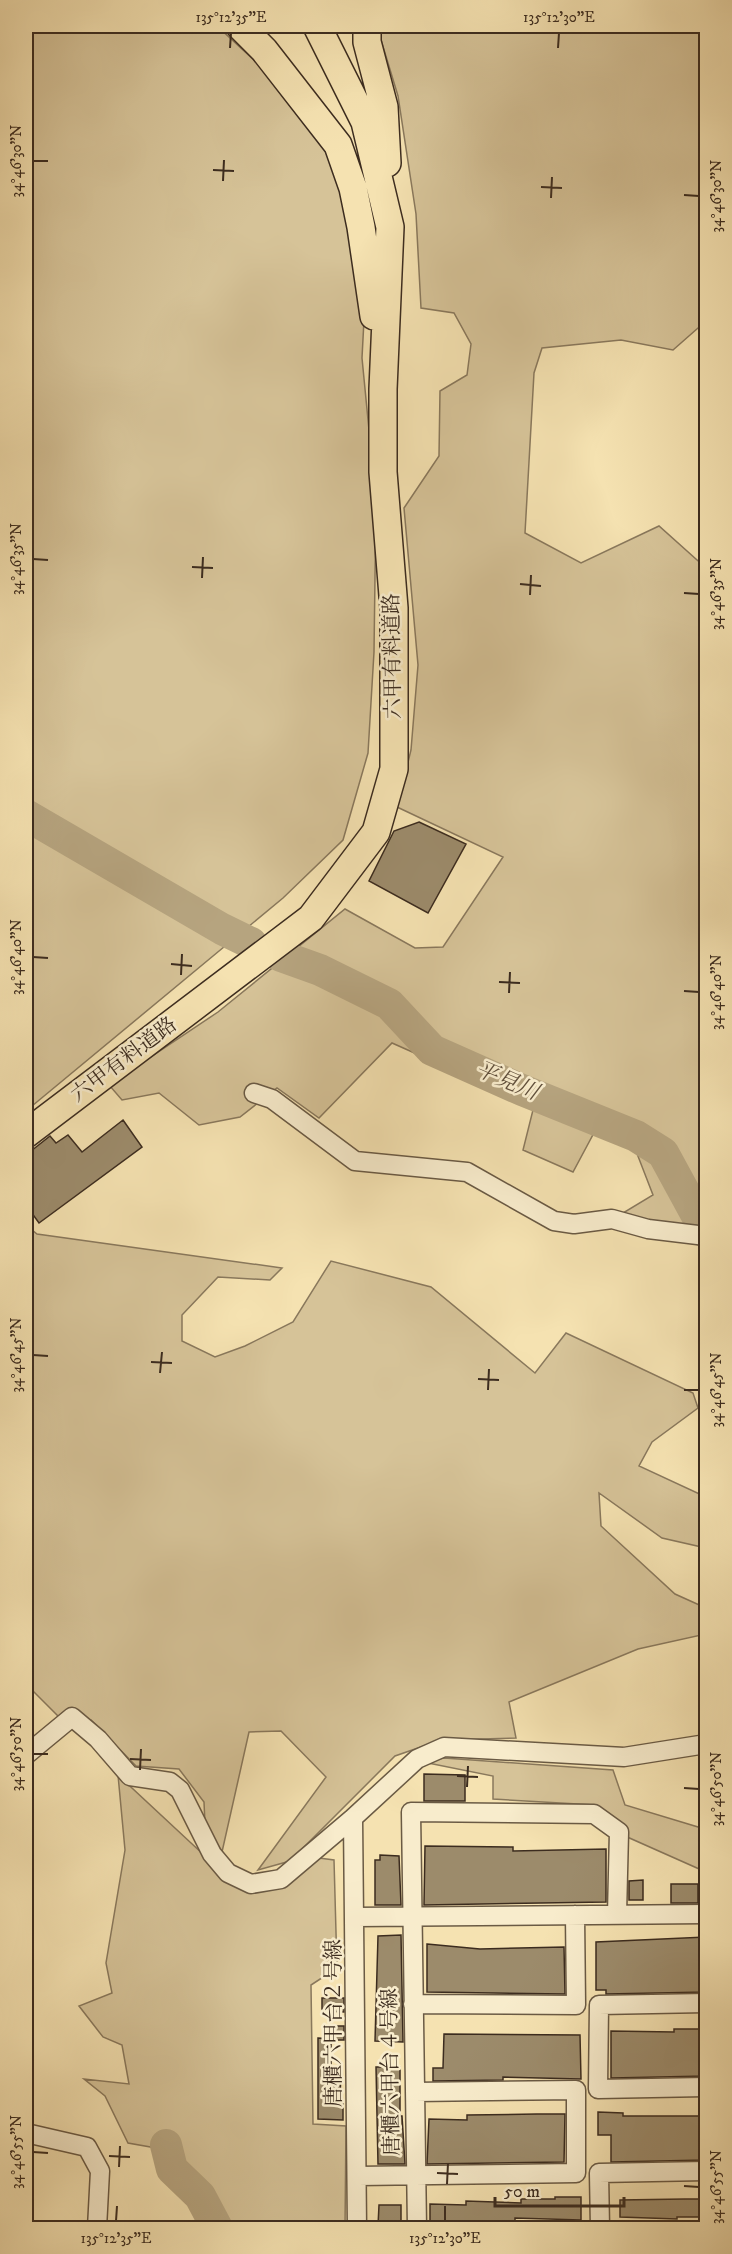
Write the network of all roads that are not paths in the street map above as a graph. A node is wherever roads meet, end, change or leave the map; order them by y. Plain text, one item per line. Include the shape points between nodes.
1 (240, 26) edge
2 (317, 26) edge
3 (367, 26) edge
4 (390, 227) junction
5 (383, 389) junction
6 (254, 1093) dead end
7 (26, 1134) edge
8 (704, 1236) edge
9 (706, 1744) edge
10 (26, 1755) edge
11 (353, 1818) junction
12 (617, 1914) junction
13 (706, 1914) edge
14 (575, 1915) junction
15 (412, 1916) junction
16 (356, 1917) junction
17 (706, 2003) edge
18 (413, 2004) junction
19 (706, 2087) edge
20 (415, 2092) junction
21 (26, 2133) edge
22 (706, 2171) edge
23 (358, 2176) junction
24 (415, 2176) junction
25 (97, 2229) edge
26 (357, 2229) edge
27 (417, 2229) edge
28 (600, 2229) edge

1 - 5 main road via 264,50 338,145 361,227
2 - 4 main road, 六甲有料道路 via 365,122
3 - 4 main road via 367,42 384,107
4 - 5 main road, 六甲有料道路
5 - 7 main road, 六甲有料道路 via 383,472 394,608 394,769 376,832 311,918
6 - 8 street via 272,1099 354,1161 466,1172 554,1221 574,1224 612,1219 648,1229
9 - 11 street via 624,1757 444,1748 417,1759
10 - 11 street via 72,1716 130,1776 170,1782 180,1790 212,1854 228,1873 251,1884 281,1879
11 - 16 street, 唐櫃六甲台２号線
12 - 13 street
12 - 14 street
12 - 15 street, 唐櫃六甲台４号線 via 619,1832 594,1814 411,1812
14 - 15 street
14 - 18 street via 576,2005
15 - 16 street
15 - 18 street, 唐櫃六甲台４号線
16 - 23 street, 唐櫃六甲台２号線
17 - 19 street via 599,2005 598,2089
18 - 20 street, 唐櫃六甲台４号線
20 - 24 street, 唐櫃六甲台４号線
20 - 24 street via 576,2090 576,2173
21 - 25 street via 87,2146 100,2171
22 - 28 street via 599,2173
23 - 24 street
23 - 26 street, 唐櫃六甲台２号線
24 - 27 street, 唐櫃六甲台４号線

